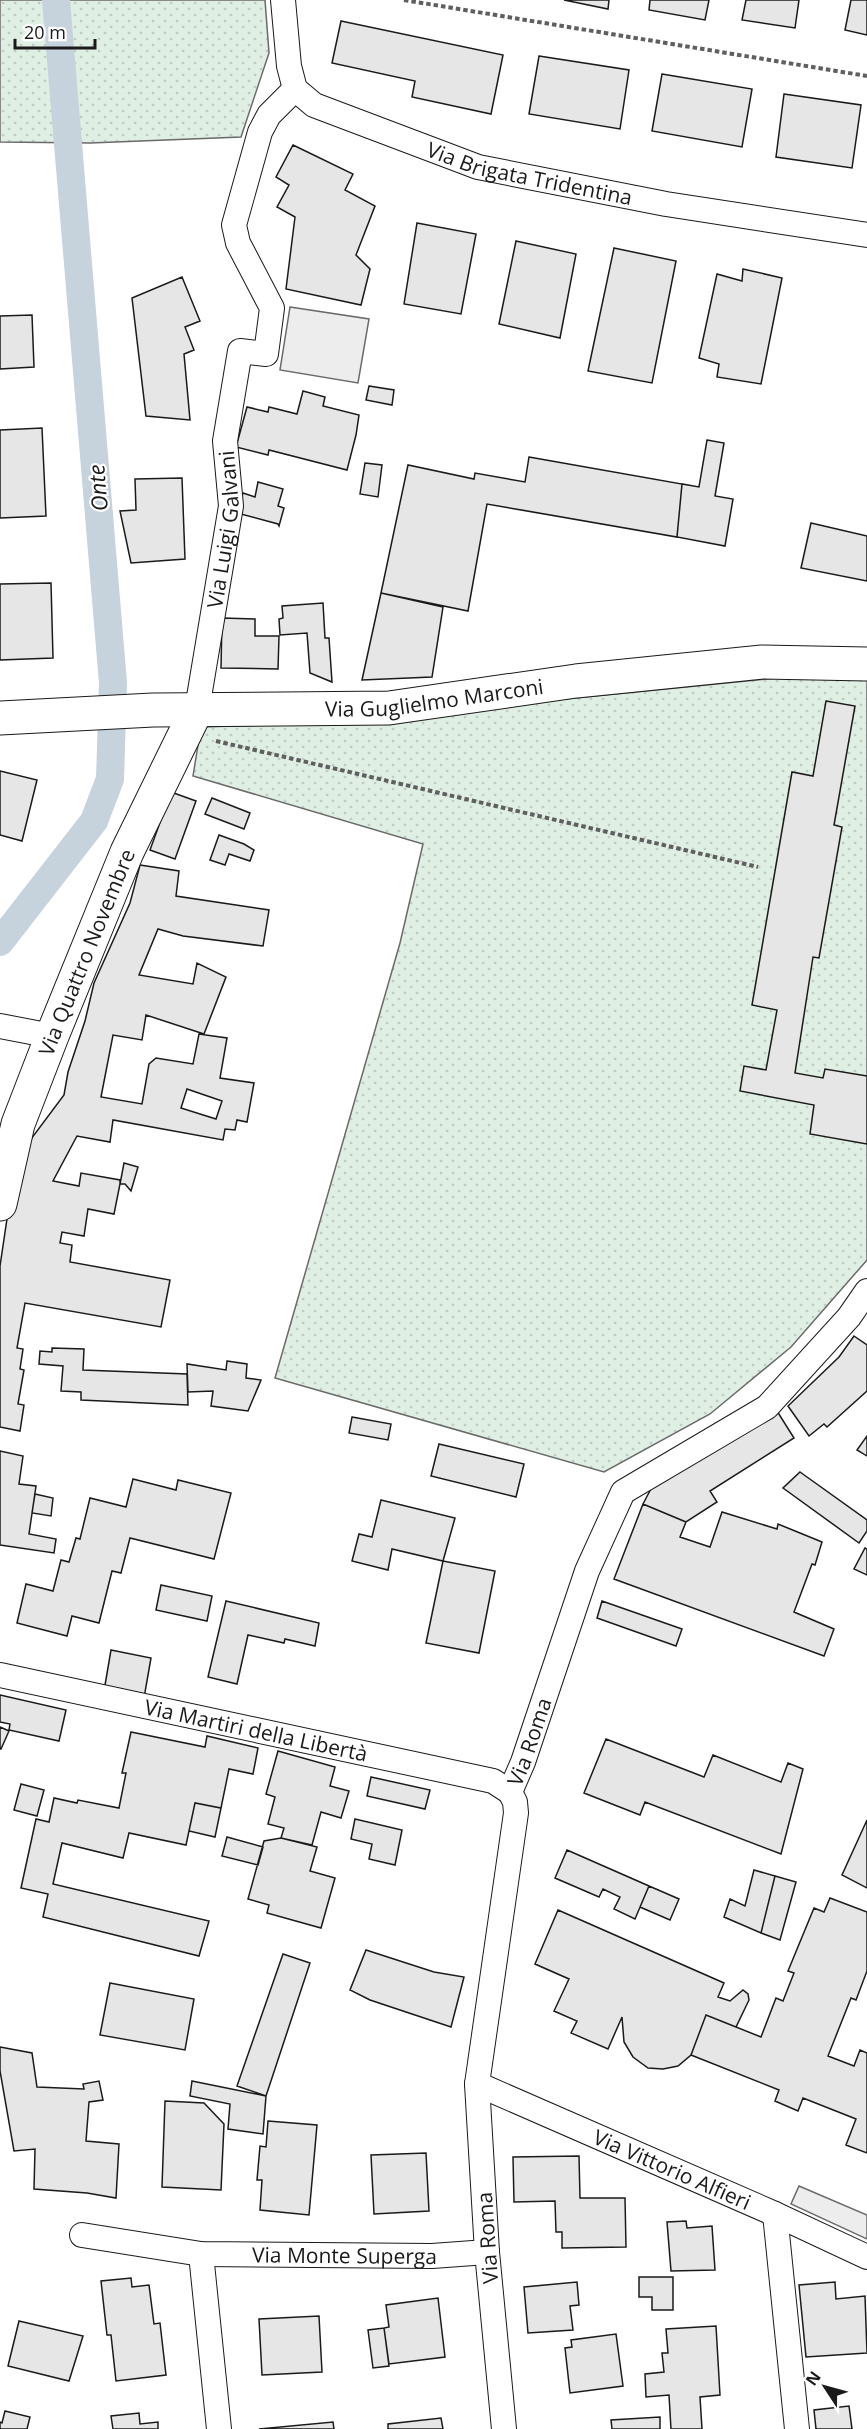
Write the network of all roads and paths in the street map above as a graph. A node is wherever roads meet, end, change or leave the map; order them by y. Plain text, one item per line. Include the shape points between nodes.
1 (283, 0) edge
2 (404, 0) edge
3 (867, 76) edge
4 (294, 89) junction
5 (867, 235) edge
6 (867, 664) edge
7 (0, 718) edge
8 (192, 722) junction
9 (758, 867) dead end
10 (0, 1026) edge
11 (51, 1036) junction
12 (0, 1204) edge
13 (867, 1291) edge
14 (0, 1675) edge
15 (510, 1792) junction
16 (477, 2085) junction
17 (775, 2214) junction
18 (82, 2235) dead end
19 (487, 2252) junction
20 (201, 2254) junction
21 (867, 2257) edge
22 (219, 2429) edge
23 (504, 2429) edge
24 (797, 2429) edge

1 - 4 street
2 - 3 path
4 - 5 street, Via Brigata Tridentina via 315,105 478,167 666,204
4 - 8 street, Via Luigi Galvani via 269,115 260,132 234,225 238,243 272,308 266,354 240,351 225,441 231,506
6 - 8 main road, Via Guglielmo Marconi via 762,662 576,681 389,708
7 - 8 main road, Via Guglielmo Marconi via 153,710
8 - 9 path
8 - 11 main road, Via Quattro Novembre via 127,852
10 - 11 street
11 - 12 main road, Via Quattro Novembre via 18,1124
13 - 15 street, Via Roma via 849,1317 767,1407 623,1492 587,1571 524,1762
14 - 15 street, Via Martiri della Libertà via 493,1781
15 - 16 street, Via Roma via 516,1813
16 - 17 street, Via Vittorio Alfieri
16 - 19 street, Via Roma
17 - 21 street, Via Vittorio Alfieri
17 - 24 street
18 - 20 street, Via Monte Superga
19 - 20 street, Via Monte Superga via 432,2256
19 - 23 street, Via Roma
20 - 22 street

